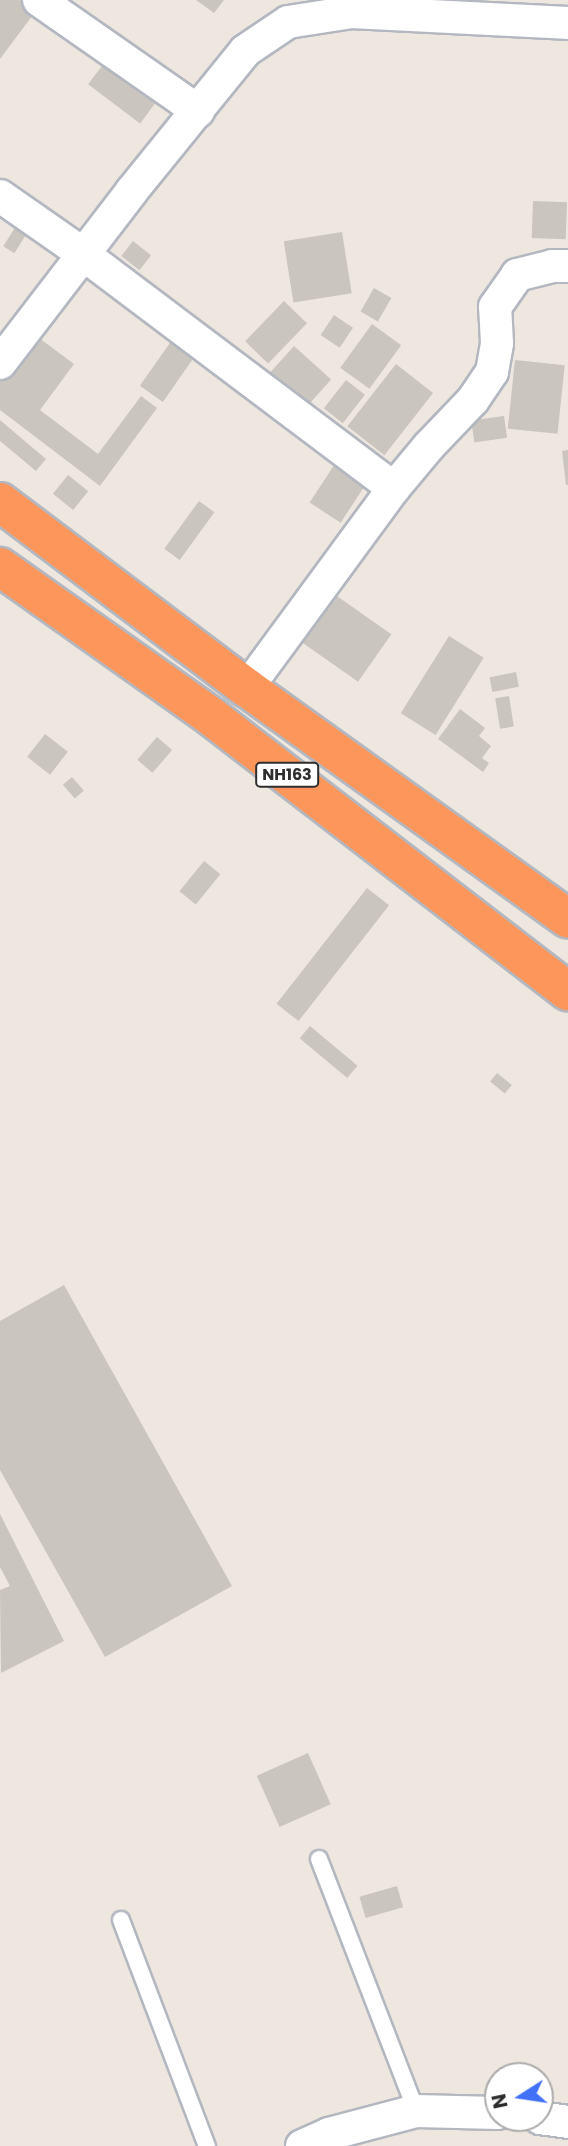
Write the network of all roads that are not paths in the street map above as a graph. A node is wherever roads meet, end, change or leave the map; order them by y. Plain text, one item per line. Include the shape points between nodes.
1 (39, 0) edge
2 (568, 23) edge
3 (198, 111) junction
4 (0, 196) edge
5 (83, 254) junction
6 (568, 266) edge
7 (0, 363) edge
8 (394, 488) junction
9 (0, 502) edge
10 (0, 567) edge
11 (247, 688) junction
12 (563, 905) edge
13 (568, 991) edge
14 (319, 1859) dead end
15 (121, 1920) dead end
16 (415, 2111) junction
17 (484, 2113) edge
18 (206, 2146) edge
19 (302, 2146) edge

1 - 3 street
2 - 3 street via 352,12 288,22 246,51
3 - 5 street
4 - 5 street
5 - 7 street
5 - 8 street
6 - 8 street via 517,275 495,307 497,343 492,372 473,400
8 - 11 street
9 - 11 highway, NH163
10 - 13 highway, NH163 via 213,718
11 - 12 highway, NH163
14 - 16 lane
15 - 18 lane
16 - 17 street
16 - 19 street via 328,2134

